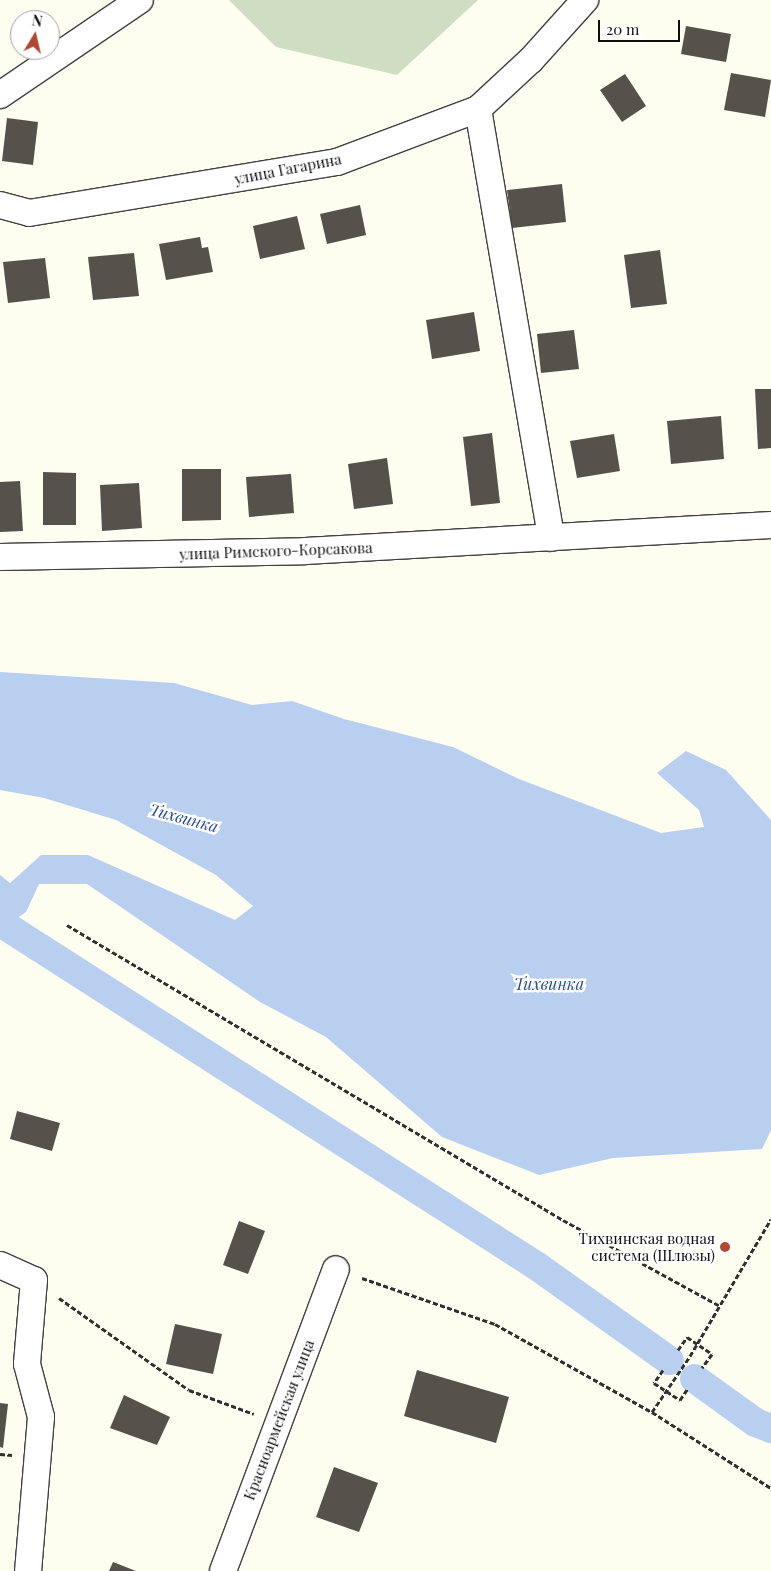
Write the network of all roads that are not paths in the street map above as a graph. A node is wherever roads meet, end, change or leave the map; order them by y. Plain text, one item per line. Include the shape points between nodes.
1 (140, 0) edge
2 (585, 0) edge
3 (0, 95) edge
4 (478, 109) junction
5 (0, 205) edge
6 (771, 526) edge
7 (551, 538) junction
8 (0, 557) edge
9 (0, 1265) edge
10 (336, 1269) dead end
11 (28, 1571) edge
12 (223, 1571) edge

1 - 3 street
2 - 4 street, улица Гагарина via 531,60
4 - 5 street, улица Гагарина via 337,162 30,213
4 - 7 street
6 - 7 street, улица Римского-Корсакова
7 - 8 street, улица Римского-Корсакова via 305,552
9 - 11 street via 34,1280 27,1364 41,1417
10 - 12 street, Красноармейская улица

